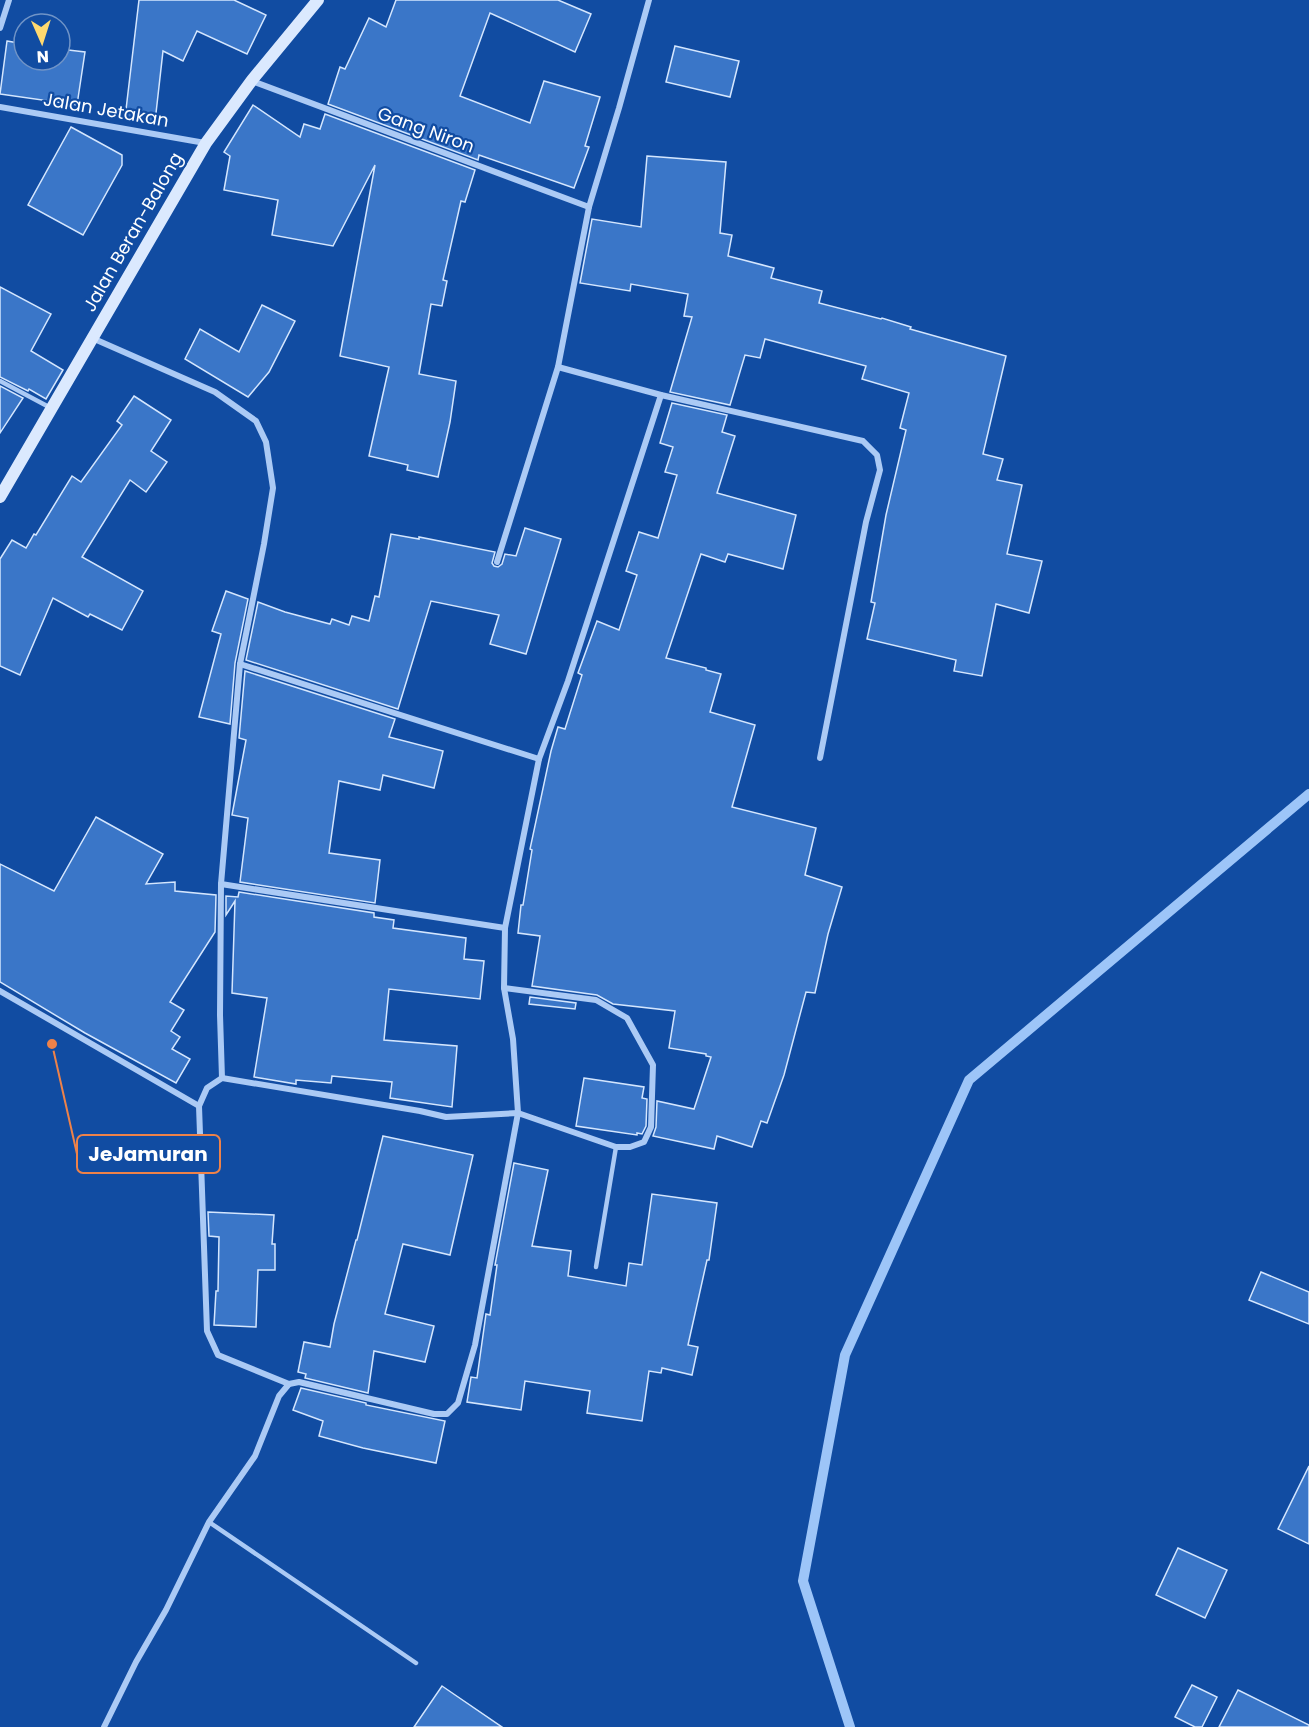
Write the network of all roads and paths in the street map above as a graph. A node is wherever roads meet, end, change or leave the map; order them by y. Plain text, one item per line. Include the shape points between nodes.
1 (9, 0) edge
2 (318, 0) edge
3 (649, 0) edge
4 (0, 28) edge
5 (252, 81) junction
6 (0, 107) edge
7 (206, 143) junction
8 (589, 207) junction
9 (92, 338) junction
10 (558, 367) junction
11 (0, 381) edge
12 (661, 395) junction
13 (52, 408) junction
14 (0, 497) edge
15 (496, 562) dead end
16 (240, 664) junction
17 (820, 758) dead end
18 (539, 759) junction
19 (221, 884) junction
20 (505, 928) junction
21 (504, 988) junction
22 (0, 991) edge
23 (222, 1078) junction
24 (199, 1106) junction
25 (518, 1113) junction
26 (616, 1147) junction
27 (596, 1267) dead end
28 (289, 1384) junction
29 (209, 1522) junction
30 (416, 1663) dead end
31 (104, 1727) edge

1 - 4 street
2 - 5 main road, Jalan Beran-Balong
3 - 8 street
5 - 7 main road, Jalan Beran-Balong
5 - 8 street, Gang Niron
6 - 7 street, Jalan Jetakan
7 - 9 main road, Jalan Beran-Balong
8 - 10 street
9 - 13 main road, Jalan Beran-Balong
9 - 16 street via 215,392 256,421 266,442 273,488
10 - 12 street
10 - 15 street
11 - 13 lane
12 - 17 street via 863,441 877,455 880,470 866,522
12 - 18 street
13 - 14 main road, Jalan Beran-Balong
16 - 18 street
16 - 19 street
18 - 20 street
19 - 20 street
19 - 23 street
20 - 21 street
21 - 25 street via 513,1039
21 - 26 street via 596,1000 627,1018 653,1065 651,1127 644,1142
22 - 24 street
23 - 24 street via 207,1088
23 - 25 street via 446,1117
24 - 28 street via 207,1331 218,1355
25 - 26 street
25 - 28 street via 475,1345 458,1403 447,1414 434,1414 299,1382
26 - 27 lane
28 - 29 street via 279,1396 255,1456
29 - 30 lane
29 - 31 street

